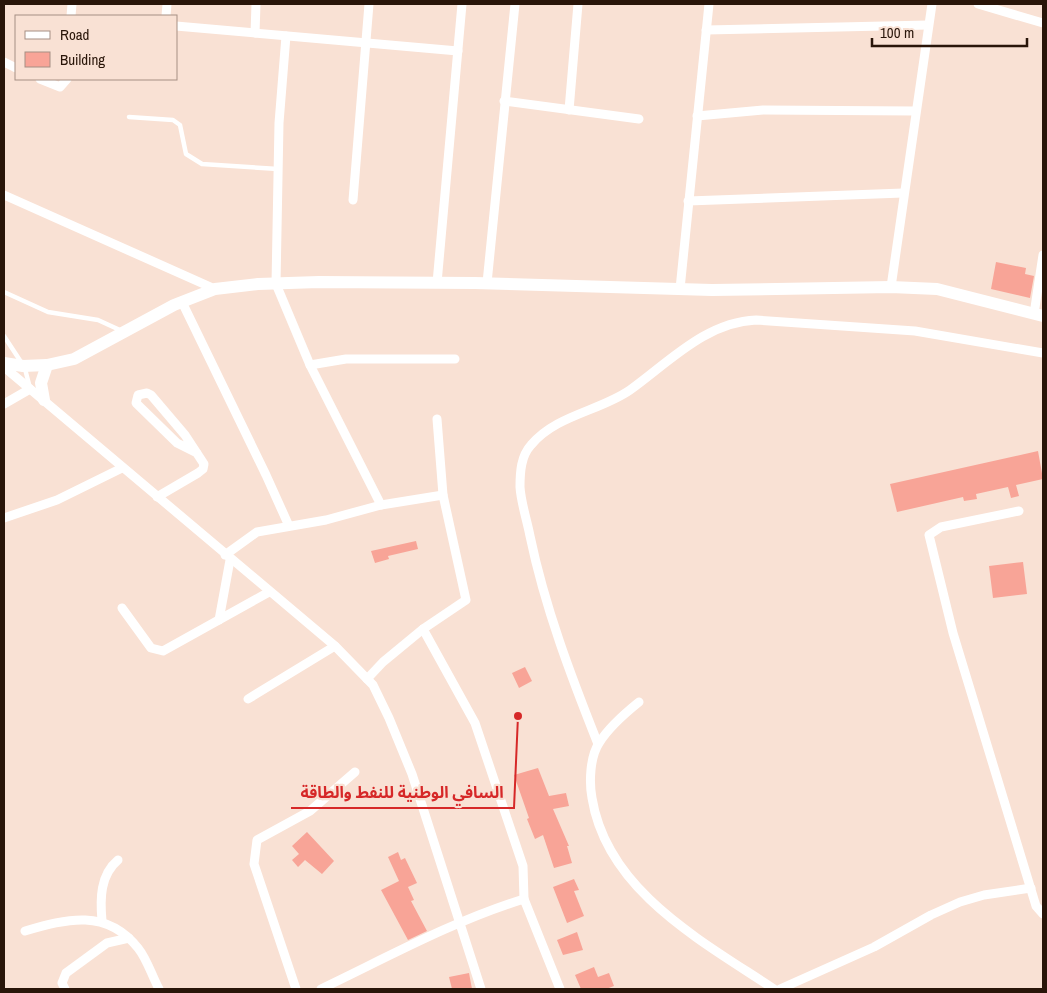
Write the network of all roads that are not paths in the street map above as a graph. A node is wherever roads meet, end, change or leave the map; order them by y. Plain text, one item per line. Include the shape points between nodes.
1 (256, 4) edge
2 (370, 4) edge
3 (462, 4) edge
4 (515, 4) edge
5 (578, 4) edge
6 (709, 4) edge
7 (932, 4) edge
8 (978, 4) edge
9 (1043, 23) edge
10 (928, 25) junction
11 (178, 26) edge
12 (706, 30) junction
13 (255, 33) junction
14 (286, 36) junction
15 (366, 44) junction
16 (458, 52) junction
17 (42, 80) edge
18 (67, 80) edge
19 (504, 100) junction
20 (569, 110) junction
21 (916, 110) junction
22 (697, 116) junction
23 (129, 117) dead end
24 (639, 119) dead end
25 (279, 169) junction
26 (903, 193) junction
27 (4, 195) edge
28 (353, 200) dead end
29 (688, 201) junction
30 (1043, 255) edge
31 (437, 282) junction
32 (487, 283) junction
33 (276, 284) junction
34 (891, 287) junction
35 (215, 289) junction
36 (680, 289) junction
37 (4, 292) edge
38 (182, 302) junction
39 (1039, 315) edge
40 (123, 332) junction
41 (4, 336) edge
42 (1043, 353) edge
43 (455, 358) dead end
44 (4, 363) edge
45 (47, 365) junction
46 (310, 365) junction
47 (23, 366) junction
48 (4, 367) edge
49 (30, 388) junction
50 (44, 400) junction
51 (4, 404) edge
52 (437, 419) dead end
53 (196, 453) junction
54 (122, 468) junction
55 (444, 495) junction
56 (157, 497) junction
57 (381, 505) junction
58 (1019, 511) dead end
59 (4, 518) edge
60 (289, 526) junction
61 (228, 558) junction
62 (270, 592) junction
63 (122, 608) dead end
64 (220, 620) junction
65 (423, 629) junction
66 (335, 646) junction
67 (367, 679) junction
68 (248, 699) dead end
69 (639, 702) dead end
70 (598, 744) junction
71 (356, 772) dead end
72 (118, 860) dead end
73 (1031, 888) junction
74 (524, 899) junction
75 (1043, 914) edge
76 (102, 922) junction
77 (460, 923) junction
78 (25, 931) dead end
79 (129, 938) junction
80 (65, 989) edge
81 (158, 989) edge
82 (296, 989) edge
83 (322, 989) edge
84 (481, 989) edge
85 (560, 989) edge
86 (774, 989) edge
87 (780, 989) edge

1 - 13 street
2 - 15 street
3 - 16 street
4 - 19 street
5 - 20 street
6 - 12 street
7 - 10 street
8 - 9 street
10 - 12 street
10 - 21 street
11 - 13 street
12 - 22 street
13 - 14 street
14 - 15 street
14 - 25 street
15 - 16 street
15 - 28 street
16 - 31 street
17 - 18 street via 60,87
19 - 20 street
19 - 32 street
20 - 24 street
21 - 22 street via 763,110
21 - 26 street
22 - 29 street
23 - 25 lane via 173,120 183,130 186,154 202,164
25 - 33 street
26 - 29 street
26 - 34 street
27 - 35 street
29 - 36 street
30 - 39 street
31 - 32 main road
31 - 33 main road
32 - 36 main road
33 - 35 main road
33 - 46 street
34 - 36 main road
34 - 39 main road via 938,289
35 - 38 main road
37 - 40 lane via 48,312 98,320
38 - 40 main road
38 - 60 street
40 - 45 main road via 85,354
41 - 47 lane
42 - 70 street via 915,331 740,320 682,350 628,391 557,424 532,444 523,458 520,490 533,550 544,598
43 - 46 street via 346,359
44 - 47 main road
45 - 47 main road
45 - 50 main road via 41,382
46 - 57 street
47 - 49 lane
48 - 49 street
49 - 50 street
49 - 51 street
50 - 54 street
52 - 55 street
53 - 53 street via 177,443 136,403 138,395 151,395 186,435
53 - 56 street via 204,464 203,469
54 - 56 street
54 - 59 street via 57,500
55 - 57 street
55 - 65 street via 466,596 462,604
56 - 61 street
57 - 60 street
58 - 73 street via 941,527 929,535 953,633
60 - 61 street via 257,532
61 - 62 street
61 - 64 street
62 - 64 street
62 - 66 street
63 - 64 street via 151,648 159,652
65 - 67 street
65 - 74 street via 474,723 523,866
66 - 67 street
66 - 68 street
67 - 77 street via 389,718 412,774
69 - 70 street
70 - 86 street via 590,790 595,816 604,840 625,874 673,919
71 - 82 street via 310,811 257,840 254,864
72 - 76 street via 105,879 100,900
73 - 75 street via 1036,906
73 - 87 street via 960,902 874,947
74 - 77 street
74 - 85 street
76 - 78 street via 74,918
76 - 79 street
77 - 83 street
77 - 84 street
79 - 80 street via 107,943 66,973 62,983
79 - 81 street via 139,949

